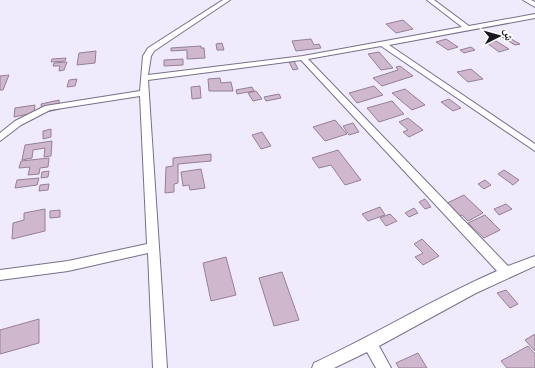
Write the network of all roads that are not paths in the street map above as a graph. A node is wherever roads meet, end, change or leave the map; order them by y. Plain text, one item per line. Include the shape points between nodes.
1 (227, 0) edge
2 (430, 0) edge
3 (526, 0) edge
4 (535, 5) edge
5 (535, 16) edge
6 (468, 28) junction
7 (383, 44) junction
8 (303, 58) junction
9 (144, 78) junction
10 (144, 93) junction
11 (0, 138) edge
12 (535, 148) edge
13 (153, 247) junction
14 (535, 261) edge
15 (506, 272) junction
16 (0, 276) edge
17 (370, 344) junction
18 (160, 368) edge
19 (318, 368) edge
20 (384, 368) edge

1 - 9 street via 151,50 147,56
2 - 6 street
3 - 4 street
5 - 6 street
6 - 7 street
7 - 8 street
7 - 12 street
8 - 9 street
8 - 15 street
9 - 10 street
10 - 11 street via 48,108 18,123
10 - 13 street
13 - 16 street via 68,266
13 - 18 street
14 - 15 street
15 - 17 street via 443,303
17 - 19 street
17 - 20 street

